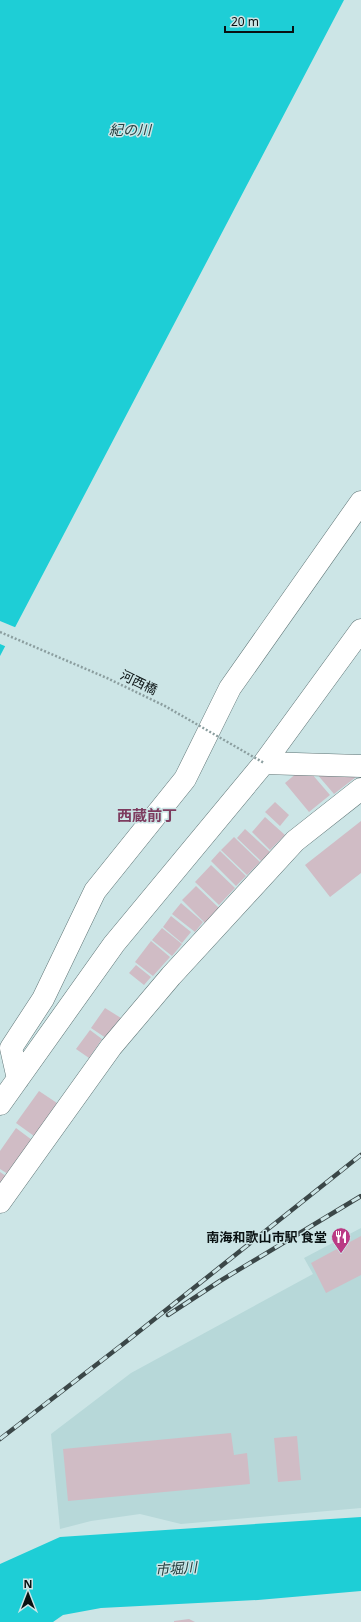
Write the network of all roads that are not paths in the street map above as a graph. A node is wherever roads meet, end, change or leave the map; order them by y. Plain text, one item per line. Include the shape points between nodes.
1 (361, 502) edge
2 (361, 630) edge
3 (264, 763) junction
4 (361, 766) edge
5 (361, 789) edge
6 (18, 1079) junction
7 (0, 1104) edge
8 (0, 1202) edge

1 - 6 street via 230,688 185,779 95,891 43,999 11,1048
2 - 3 street
3 - 4 street
3 - 6 street via 114,944
5 - 8 street via 296,841 170,976 111,1047
6 - 7 street

